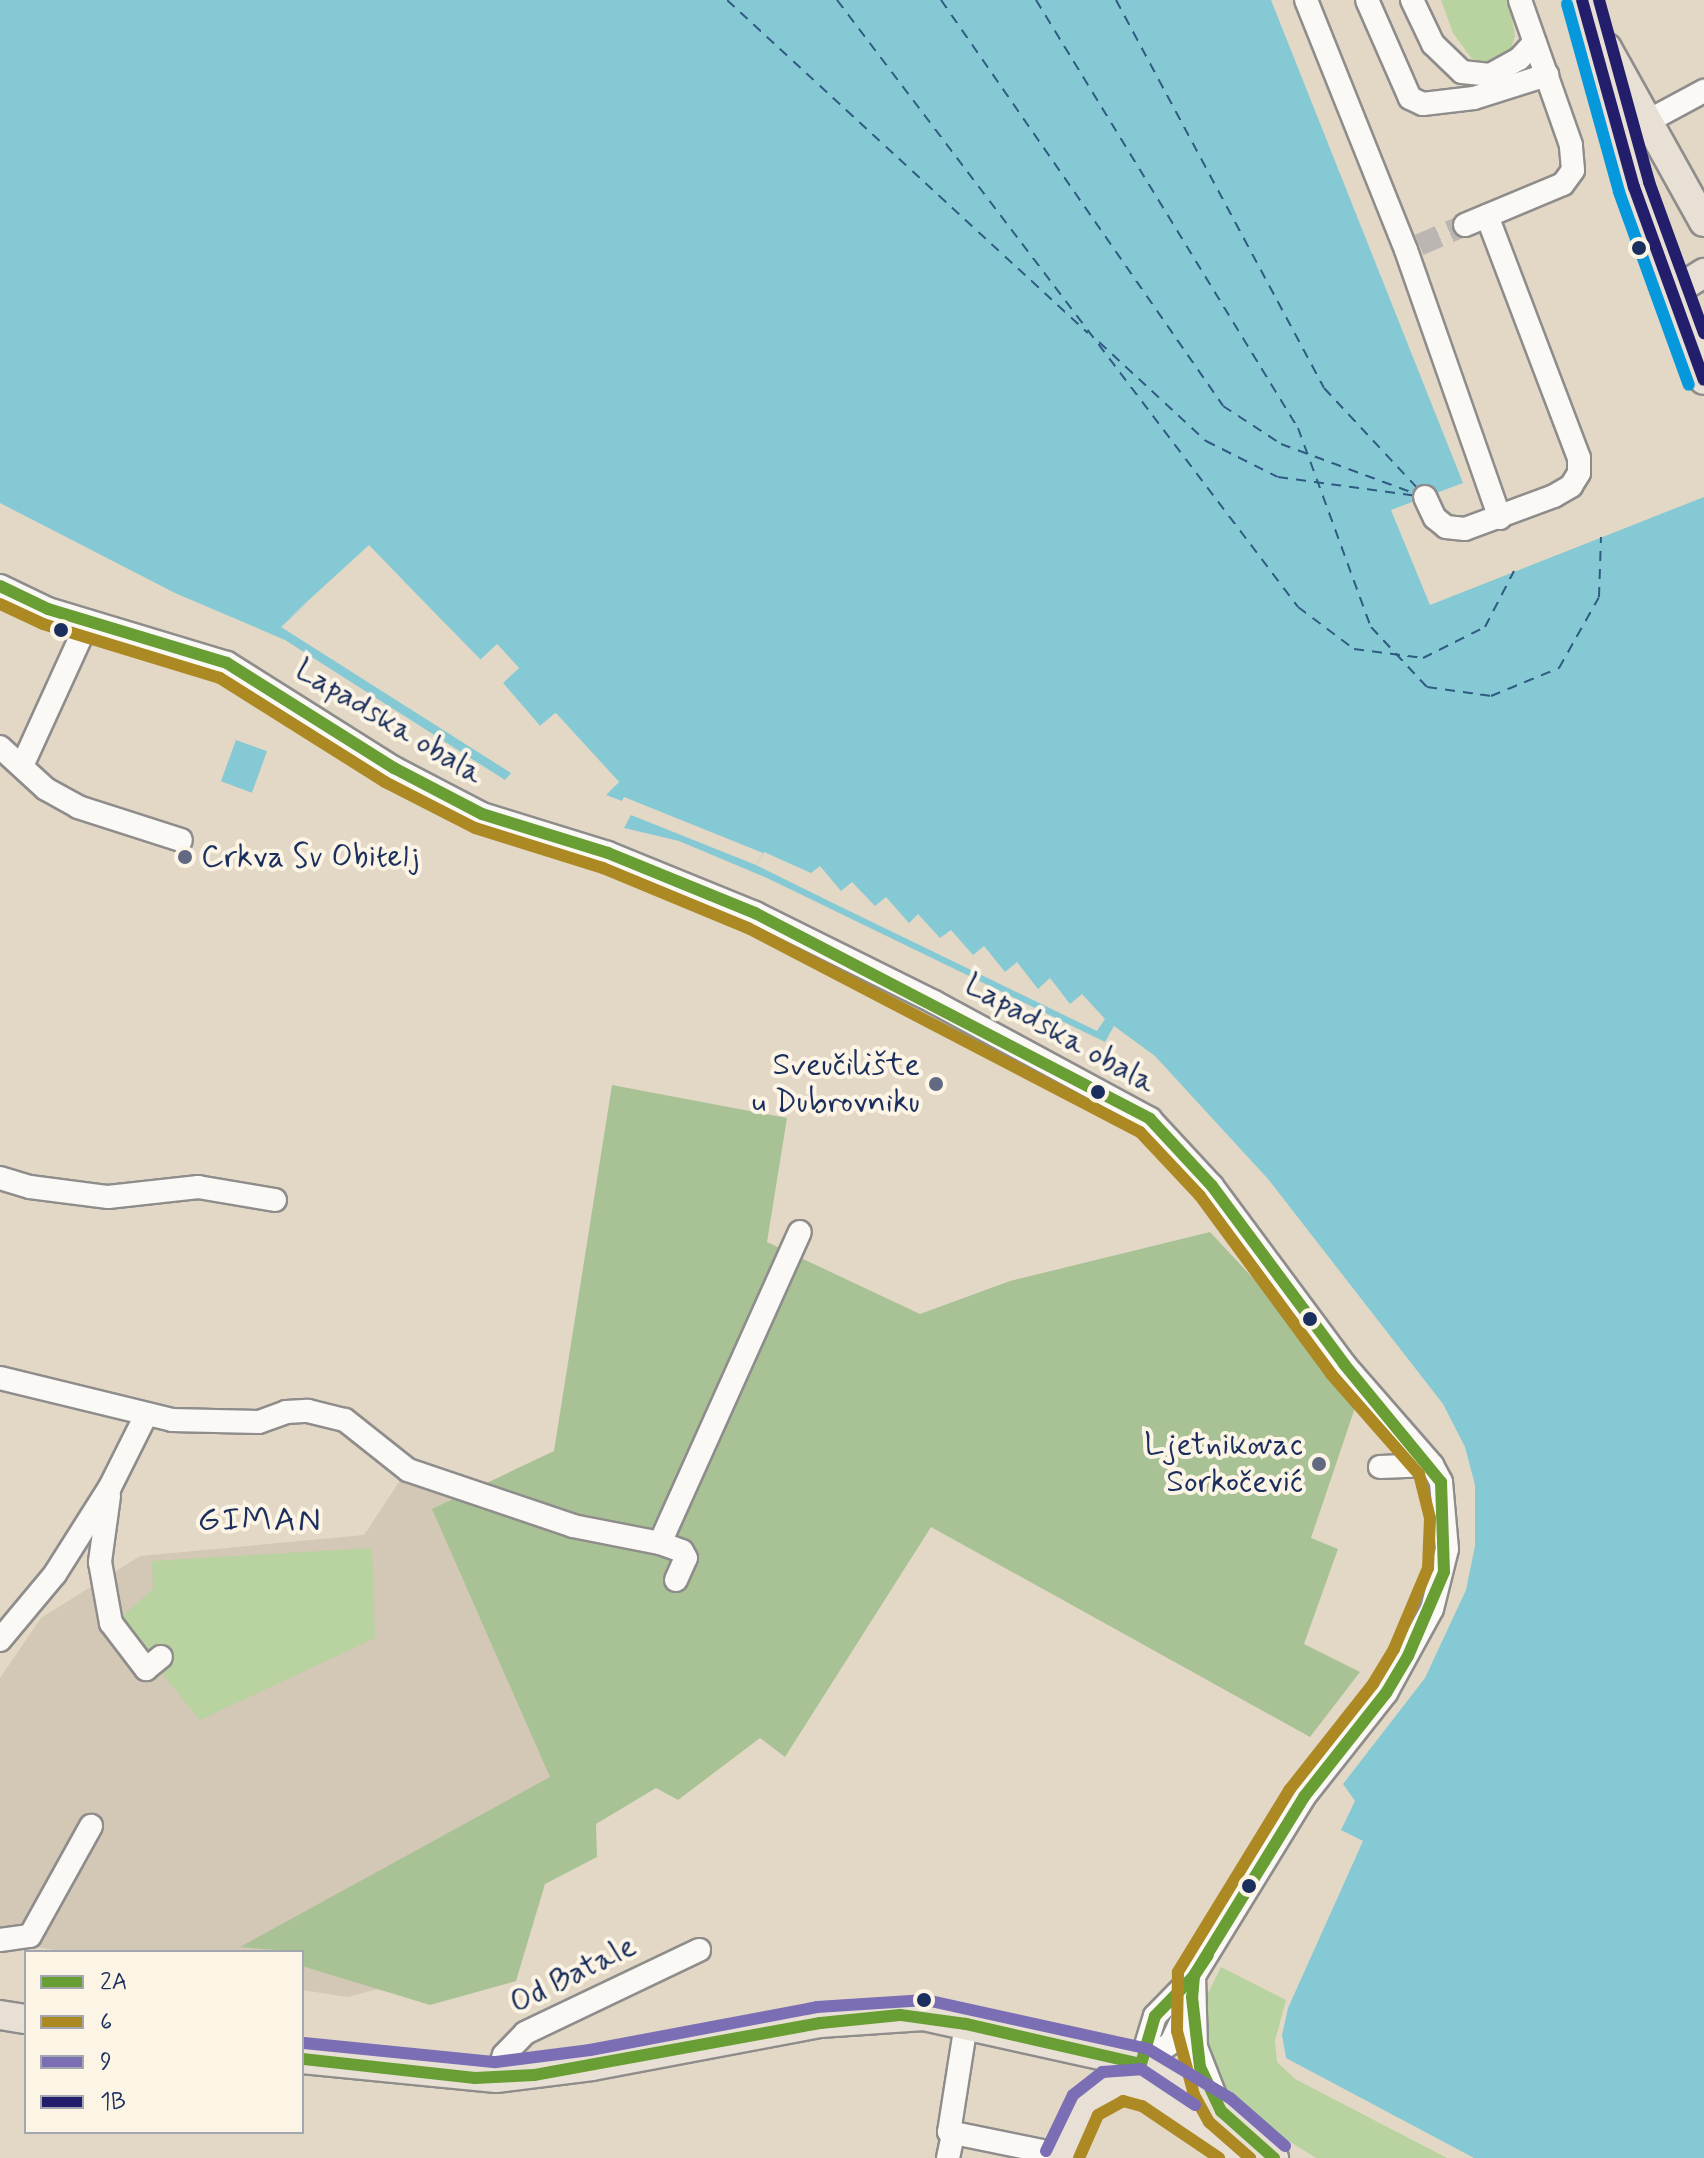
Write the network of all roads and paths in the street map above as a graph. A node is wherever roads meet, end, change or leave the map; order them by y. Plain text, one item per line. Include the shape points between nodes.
1 (1306, 0) edge
2 (1367, 0) edge
3 (1412, 0) edge
4 (1520, 0) edge
5 (1584, 6) edge
6 (1535, 42) junction
7 (1547, 75) junction
8 (1704, 91) edge
9 (1648, 121) junction
10 (1487, 216) junction
11 (1704, 222) edge
12 (1465, 225) tunnel mouth
13 (1704, 273) edge
14 (1672, 293) junction
15 (1704, 380) edge
16 (1425, 497) dead end
17 (1500, 518) junction
18 (0, 586) edge
19 (88, 621) junction
20 (0, 747) edge
21 (22, 766) junction
22 (181, 840) dead end
23 (0, 1178) edge
24 (275, 1200) dead end
25 (800, 1232) dead end
26 (0, 1378) edge
27 (146, 1415) junction
28 (1432, 1465) junction
29 (1380, 1467) dead end
30 (110, 1487) junction
31 (660, 1543) junction
32 (676, 1580) dead end
33 (0, 1640) edge
34 (161, 1657) dead end
35 (91, 1826) dead end
36 (0, 1940) edge
37 (699, 1950) dead end
38 (1193, 1987) junction
39 (0, 2015) edge
40 (24, 2019) edge
41 (966, 2024) junction
42 (1057, 2047) junction
43 (304, 2059) edge
44 (1138, 2074) junction
45 (496, 2078) junction
46 (1086, 2104) junction
47 (1221, 2111) junction
48 (953, 2135) junction
49 (1061, 2156) edge
50 (948, 2158) edge
51 (1247, 2158) edge
52 (1274, 2158) edge

1 - 17 street via 1413,248
2 - 7 street via 1410,98 1423,104 1474,98
3 - 6 street via 1433,44 1462,72 1490,75 1519,59
4 - 6 street
5 - 9 main road
5 - 14 main road via 1634,187
6 - 7 street
7 - 10 street via 1571,145 1573,170 1563,184
8 - 9 street
9 - 11 main road
10 - 12 street
10 - 17 street via 1579,458 1579,473 1571,486
13 - 14 main road
14 - 15 main road
16 - 17 street via 1446,527 1465,529
18 - 19 street, Lapadska obala
19 - 21 street
19 - 28 street, Lapadska obala via 227,663 394,768 482,814 608,853 755,913 1150,1119 1212,1186 1344,1364
20 - 21 street
21 - 22 street via 46,789 78,807
23 - 24 street via 95,1196 198,1187
25 - 31 street
26 - 27 street
27 - 30 street
27 - 31 street via 259,1422 308,1411 345,1420 408,1470 573,1526
28 - 29 street
28 - 38 street, Lapadska obala via 1441,1482 1447,1549 1432,1609 1386,1693 1304,1797
30 - 33 street via 55,1574
30 - 34 street via 100,1562 111,1623 146,1669
31 - 32 street via 682,1551 686,1558
35 - 36 street via 30,1936
37 - 45 street, Od Batale via 525,2033 504,2055
38 - 44 street, Lapadska obala via 1171,2043
38 - 47 street via 1200,2067
39 - 40 main road
41 - 42 main road
41 - 45 main road via 924,2016 861,2018
41 - 48 street via 947,2129
42 - 44 main road
42 - 46 main road via 1081,2072
43 - 45 main road
44 - 46 main road via 1107,2087
44 - 47 main road
44 - 51 main road
46 - 49 main road
47 - 52 main road
48 - 49 street
48 - 50 street

